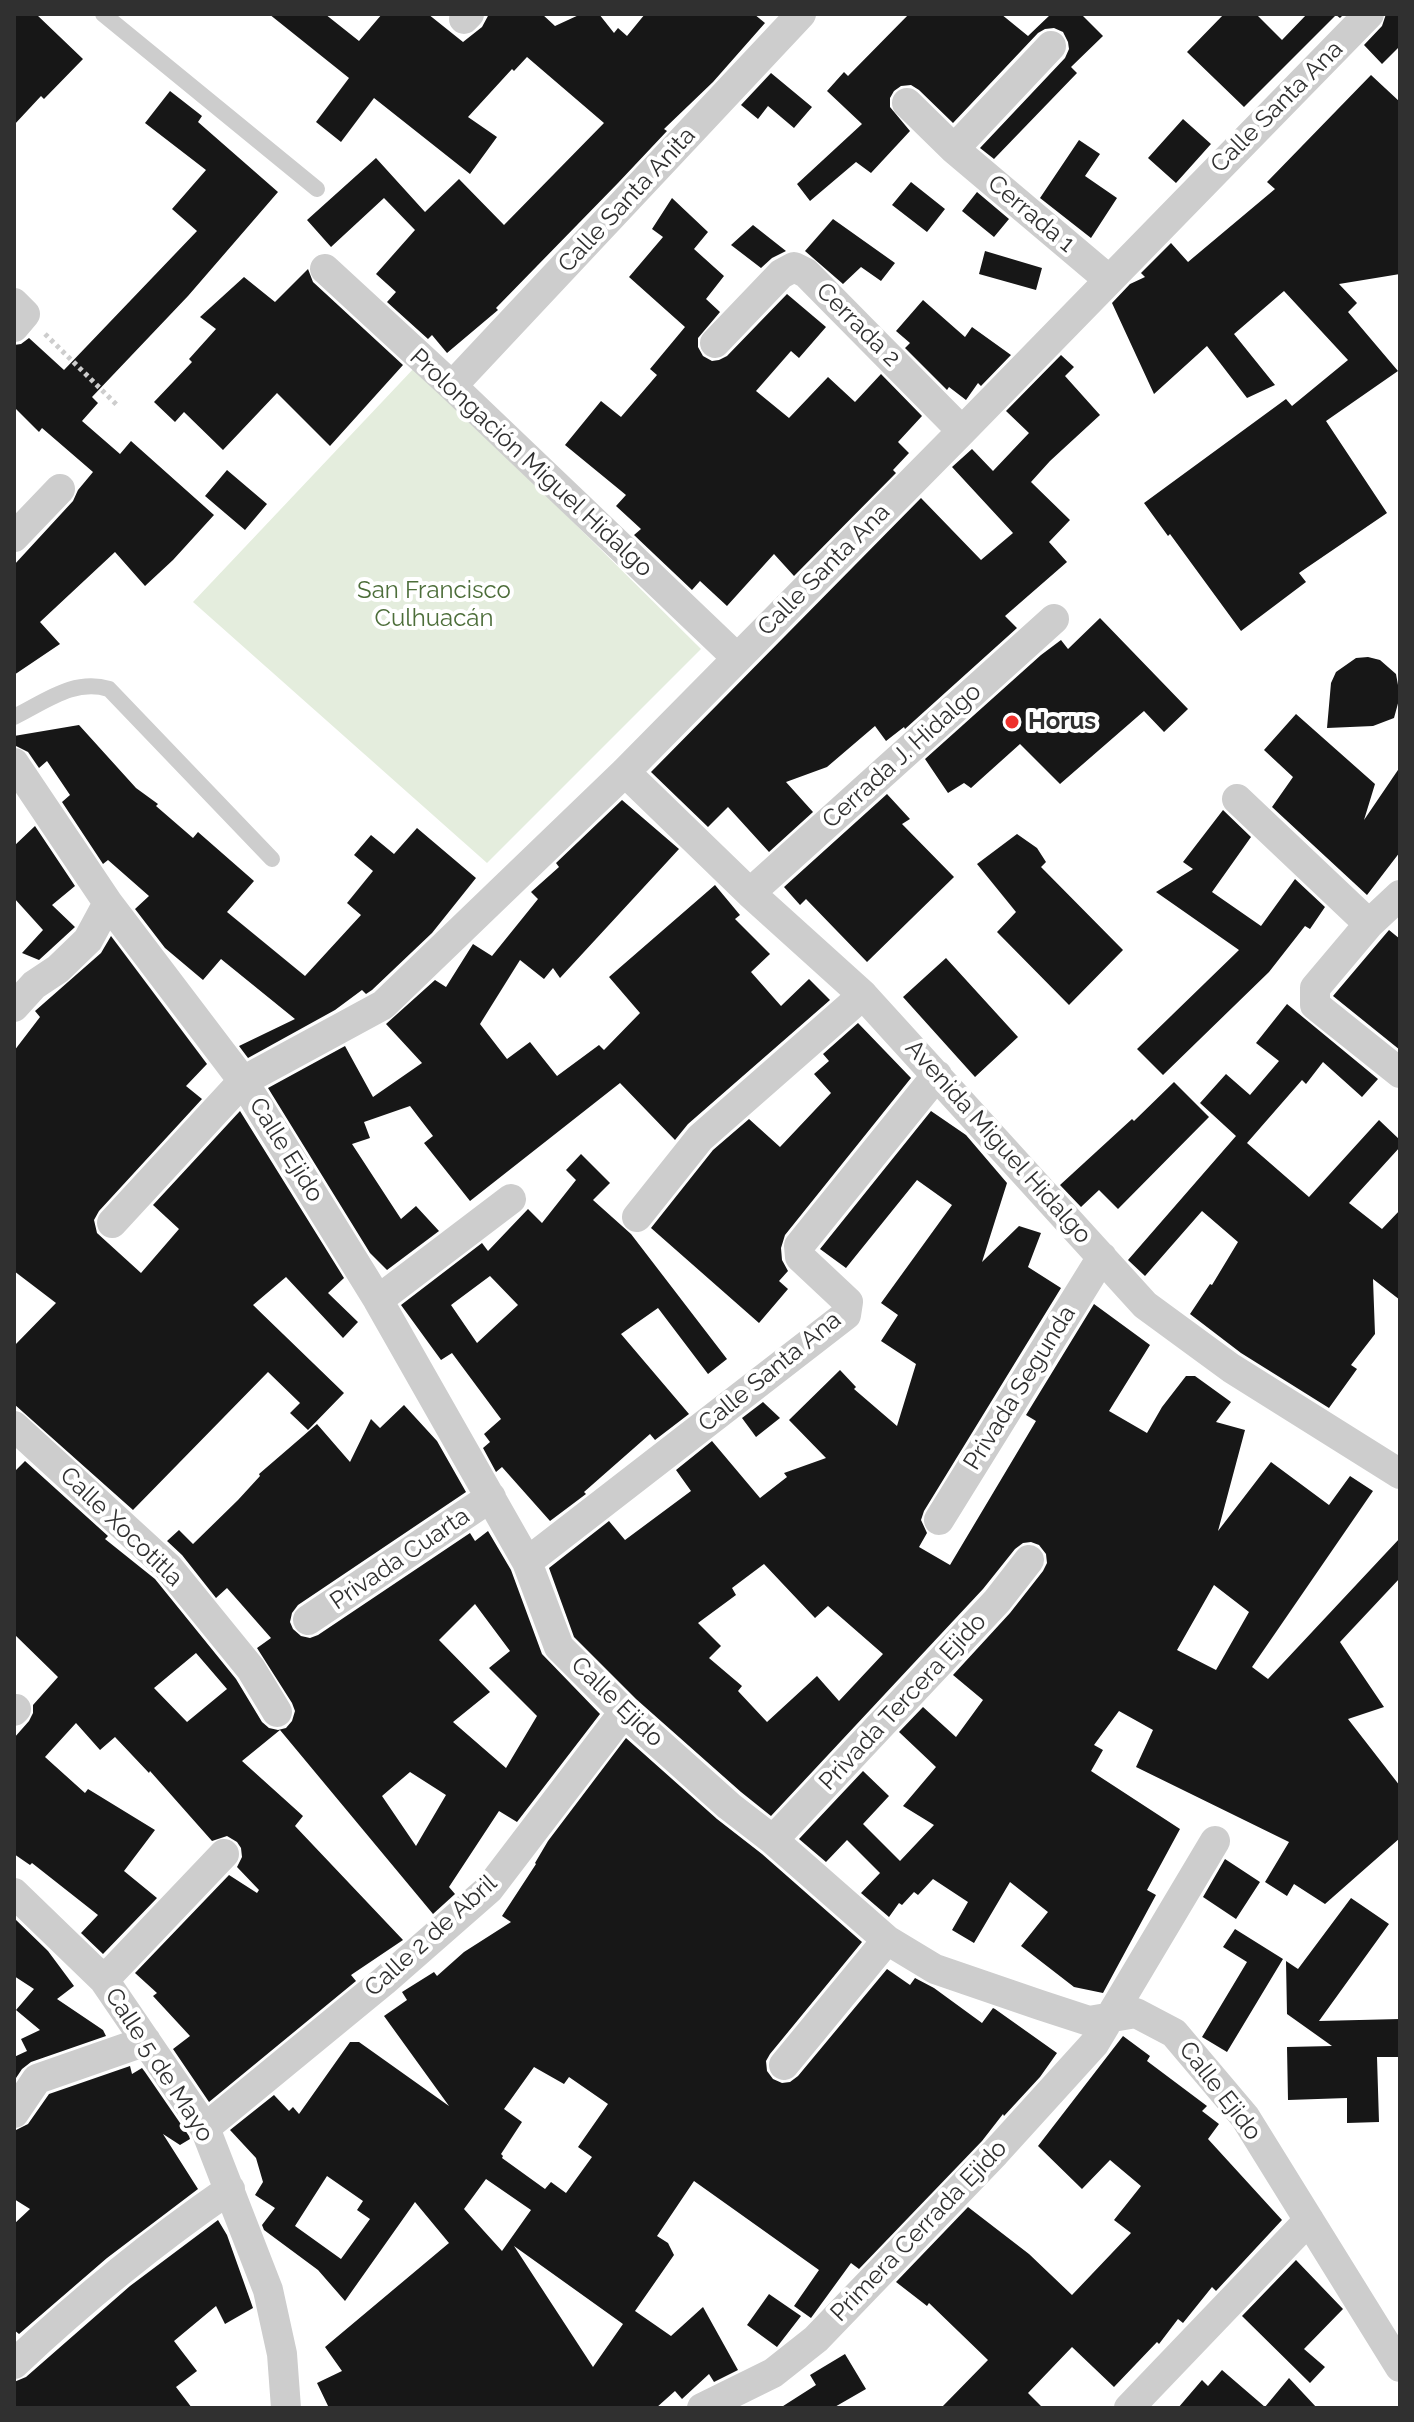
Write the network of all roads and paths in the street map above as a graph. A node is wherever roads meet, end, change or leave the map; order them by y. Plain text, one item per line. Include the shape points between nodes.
1 (103, 14) edge
2 (801, 14) edge
3 (1369, 14) edge
4 (1051, 46) dead end
5 (907, 103) dead end
6 (954, 149) junction
7 (317, 189) dead end
8 (325, 269) dead end
9 (1108, 279) junction
10 (18, 315) edge
11 (715, 343) dead end
12 (452, 386) junction
13 (118, 406) dead end
14 (962, 431) junction
15 (60, 489) dead end
16 (14, 537) edge
17 (1054, 619) dead end
18 (737, 658) junction
19 (14, 717) edge
20 (14, 763) edge
21 (625, 772) junction
22 (1237, 799) dead end
23 (272, 859) dead end
24 (750, 893) junction
25 (1400, 895) edge
26 (108, 903) junction
27 (1369, 924) junction
28 (863, 995) junction
29 (14, 1007) edge
30 (1400, 1073) edge
31 (937, 1075) junction
32 (243, 1081) junction
33 (511, 1199) dead end
34 (637, 1217) dead end
35 (112, 1223) dead end
36 (1102, 1257) junction
37 (378, 1300) junction
38 (14, 1426) edge
39 (1400, 1474) edge
40 (491, 1497) junction
41 (939, 1520) dead end
42 (1029, 1560) dead end
43 (527, 1562) junction
44 (308, 1620) dead end
45 (277, 1712) dead end
46 (624, 1712) junction
47 (773, 1840) junction
48 (1215, 1841) dead end
49 (224, 1854) dead end
50 (14, 1893) edge
51 (887, 1940) junction
52 (104, 1980) junction
53 (1107, 2019) junction
54 (146, 2041) junction
55 (784, 2065) dead end
56 (14, 2113) edge
57 (205, 2128) junction
58 (230, 2189) junction
59 (1309, 2220) junction
60 (14, 2364) edge
61 (1400, 2367) edge
62 (286, 2408) edge
63 (702, 2408) edge
64 (1129, 2408) edge

1 - 7 lane
2 - 12 street, Calle Santa Anita
3 - 9 street, Calle Santa Ana
4 - 6 street
5 - 6 street, Cerrada 1
6 - 9 street, Cerrada 1
8 - 12 street, Prolongación Miguel Hidalgo
9 - 14 street, Calle Santa Ana
10 - 13 path
11 - 14 street, Cerrada 2 via 794,267 806,273
12 - 18 street, Prolongación Miguel Hidalgo
14 - 18 street, Calle Santa Ana
15 - 16 street
17 - 24 street, Cerrada J. Hidalgo
18 - 21 street, Calle Santa Ana
19 - 23 lane via 78,685 109,689
20 - 26 street, Calle Ejido
21 - 24 street, Avenida Miguel Hidalgo
21 - 32 street, Calle Santa Ana via 383,1005
22 - 27 street
24 - 28 street, Avenida Miguel Hidalgo
25 - 27 street
26 - 29 street via 88,940
26 - 32 street, Calle Ejido
27 - 30 street via 1315,988 1315,1005
28 - 31 street, Avenida Miguel Hidalgo
28 - 34 street via 700,1138
31 - 36 street, Avenida Miguel Hidalgo
31 - 43 street, Calle Santa Ana via 799,1246 800,1257 848,1302 846,1315
32 - 35 street, Calle Santa Ana
32 - 37 street, Calle Ejido
33 - 37 street
36 - 39 street, Avenida Miguel Hidalgo via 1145,1305 1219,1359
36 - 41 street, Privada Segunda
37 - 40 street, Calle Ejido
38 - 45 street, Calle Xocotitla via 168,1567 251,1669
40 - 43 street, Calle Ejido
40 - 44 street, Privada Cuarta
42 - 47 street, Privada Tercera Ejido via 997,1601
43 - 46 street, Calle Ejido via 559,1647
46 - 47 street, Calle Ejido
46 - 57 street, Calle 2 de Abril via 489,1889
47 - 51 street, Calle Ejido
48 - 53 street, Primera Cerrada Ejido
49 - 52 street
50 - 52 street, Calle 5 de Mayo
51 - 53 street, Calle Ejido via 935,1969 1089,2021
51 - 55 street
52 - 54 street, Calle 5 de Mayo
53 - 59 street, Calle Ejido via 1136,2013 1174,2033 1245,2117
53 - 63 street, Primera Cerrada Ejido via 1074,2066 816,2339 773,2373
54 - 56 street via 37,2079
54 - 57 street, Calle 5 de Mayo
57 - 58 street, Calle 5 de Mayo
58 - 60 street via 159,2238
58 - 62 street, Calle 5 de Mayo via 268,2290 282,2354
59 - 61 street, Calle Ejido
59 - 64 street

